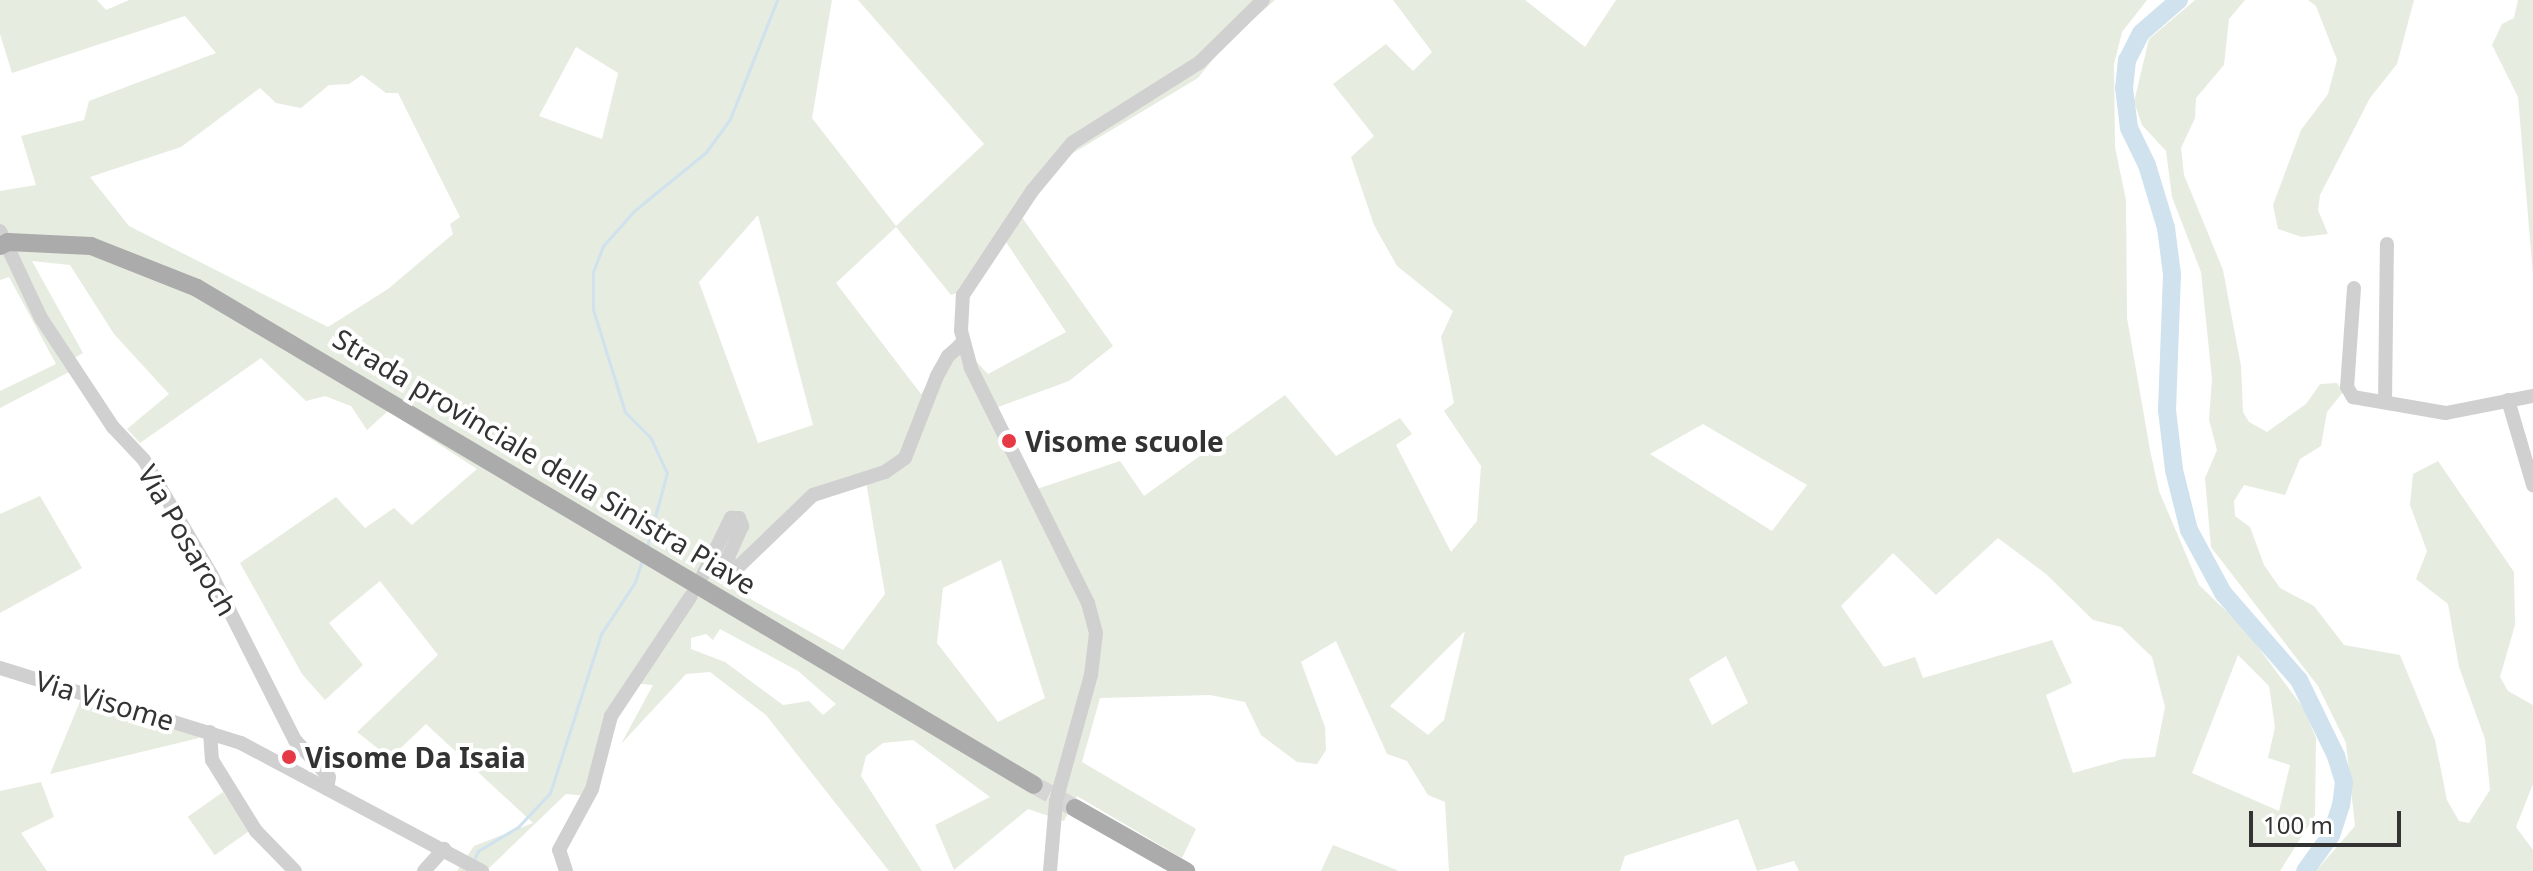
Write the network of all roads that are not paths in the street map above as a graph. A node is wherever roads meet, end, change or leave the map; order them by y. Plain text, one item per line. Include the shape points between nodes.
1 (1263, 0) edge
2 (5, 242) edge
3 (2387, 244) dead end
4 (2354, 288) dead end
5 (963, 343) junction
6 (2533, 396) edge
7 (2508, 400) junction
8 (2385, 402) junction
9 (2533, 485) edge
10 (694, 575) junction
11 (691, 596) dead end
12 (0, 668) edge
13 (210, 732) junction
14 (1034, 785) tunnel mouth
15 (327, 789) junction
16 (1075, 808) tunnel mouth
17 (444, 849) junction
18 (295, 871) edge
19 (424, 871) edge
20 (482, 871) edge
21 (566, 871) edge
22 (1050, 871) edge
23 (1186, 871) edge

1 - 5 street via 1200,62 1102,121 1061,154 968,284 960,318
2 - 10 main road, Strada provinciale della Sinistra Piave via 91,246 167,273 604,529
2 - 15 street, Via Posaroch via 41,318 113,427 144,460 212,576 295,740 329,777
3 - 8 street
4 - 8 street via 2347,387 2353,397
5 - 10 street via 937,376 905,458 885,472 813,495 735,570 727,559 742,522 731,518
5 - 22 street via 977,382 1093,616 1095,652 1061,778
6 - 7 street
7 - 8 street via 2446,413
7 - 9 street
10 - 14 main road, Strada provinciale della Sinistra Piave
11 - 21 street via 611,716 592,789 559,850
12 - 13 street, Via Visome
13 - 15 street, Via Visome
13 - 18 street, Via Visome via 212,760 256,831
15 - 17 street, Via Visome
16 - 23 main road
17 - 19 street
17 - 20 street, Via Visome

